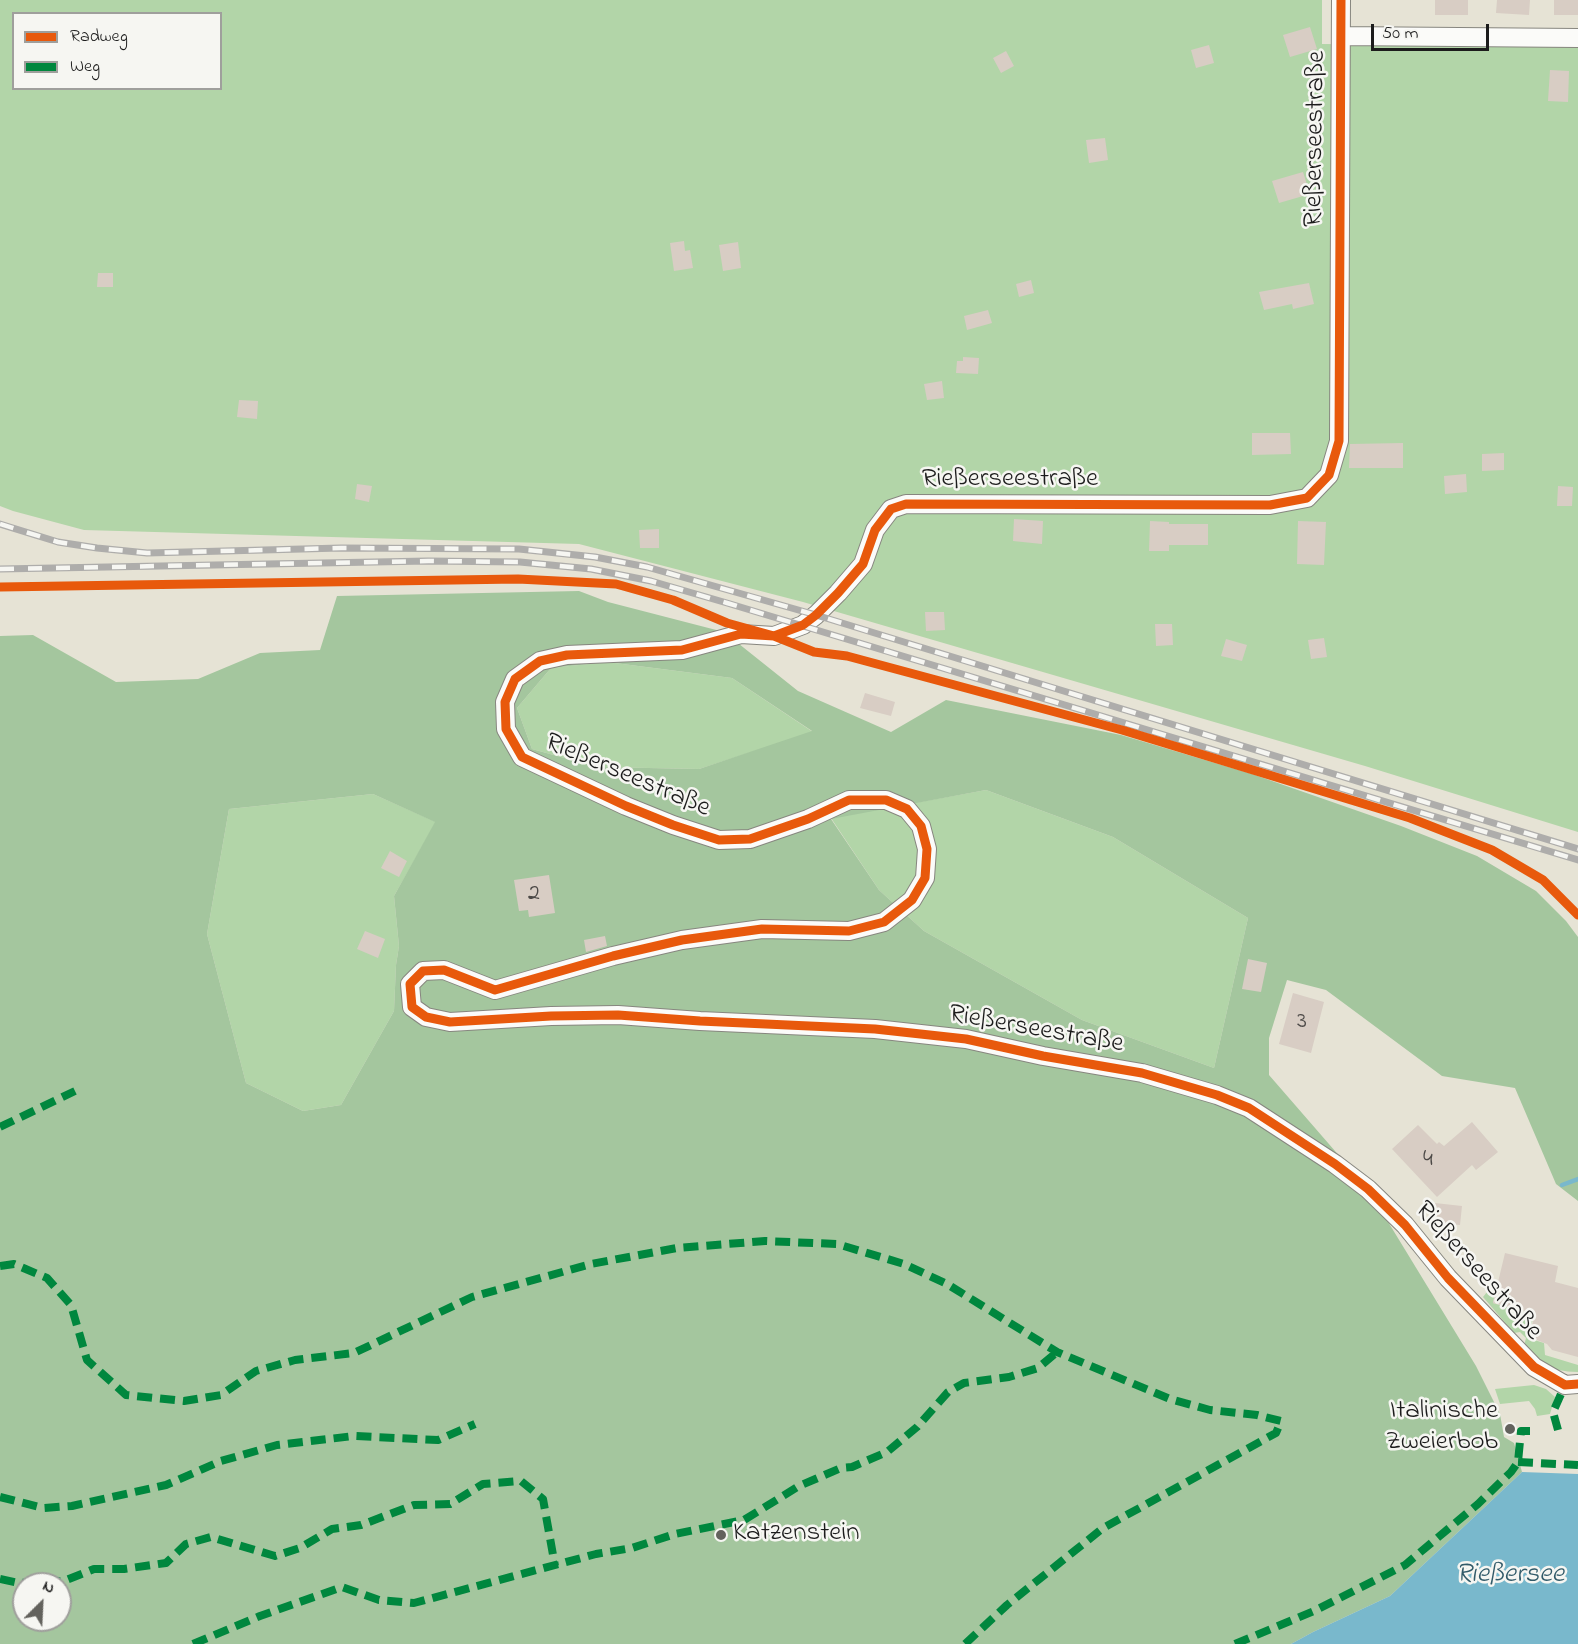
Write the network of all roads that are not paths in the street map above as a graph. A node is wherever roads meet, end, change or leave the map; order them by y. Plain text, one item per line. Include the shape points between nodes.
1 (1341, 0) edge
2 (1341, 36) junction
3 (1578, 38) edge
4 (1578, 1384) edge

1 - 2 street, Rießerseestraße
2 - 3 street
2 - 4 street, Rießerseestraße via 1339,441 1329,475 1307,498 1270,505 906,504 891,509 875,530 863,564 803,625 774,636 741,634 682,650 567,655 540,661 515,679 505,702 506,729 522,757 626,806 719,840 750,839 849,800 886,800 907,809 921,826 927,849 925,878 912,900 884,922 849,931 762,928 682,940 495,990 444,970 423,971 410,984 412,1007 426,1017 450,1022 618,1015 875,1029 966,1039 1142,1073 1217,1095 1250,1108 1368,1189 1405,1224 1448,1278 1534,1367 1565,1385

